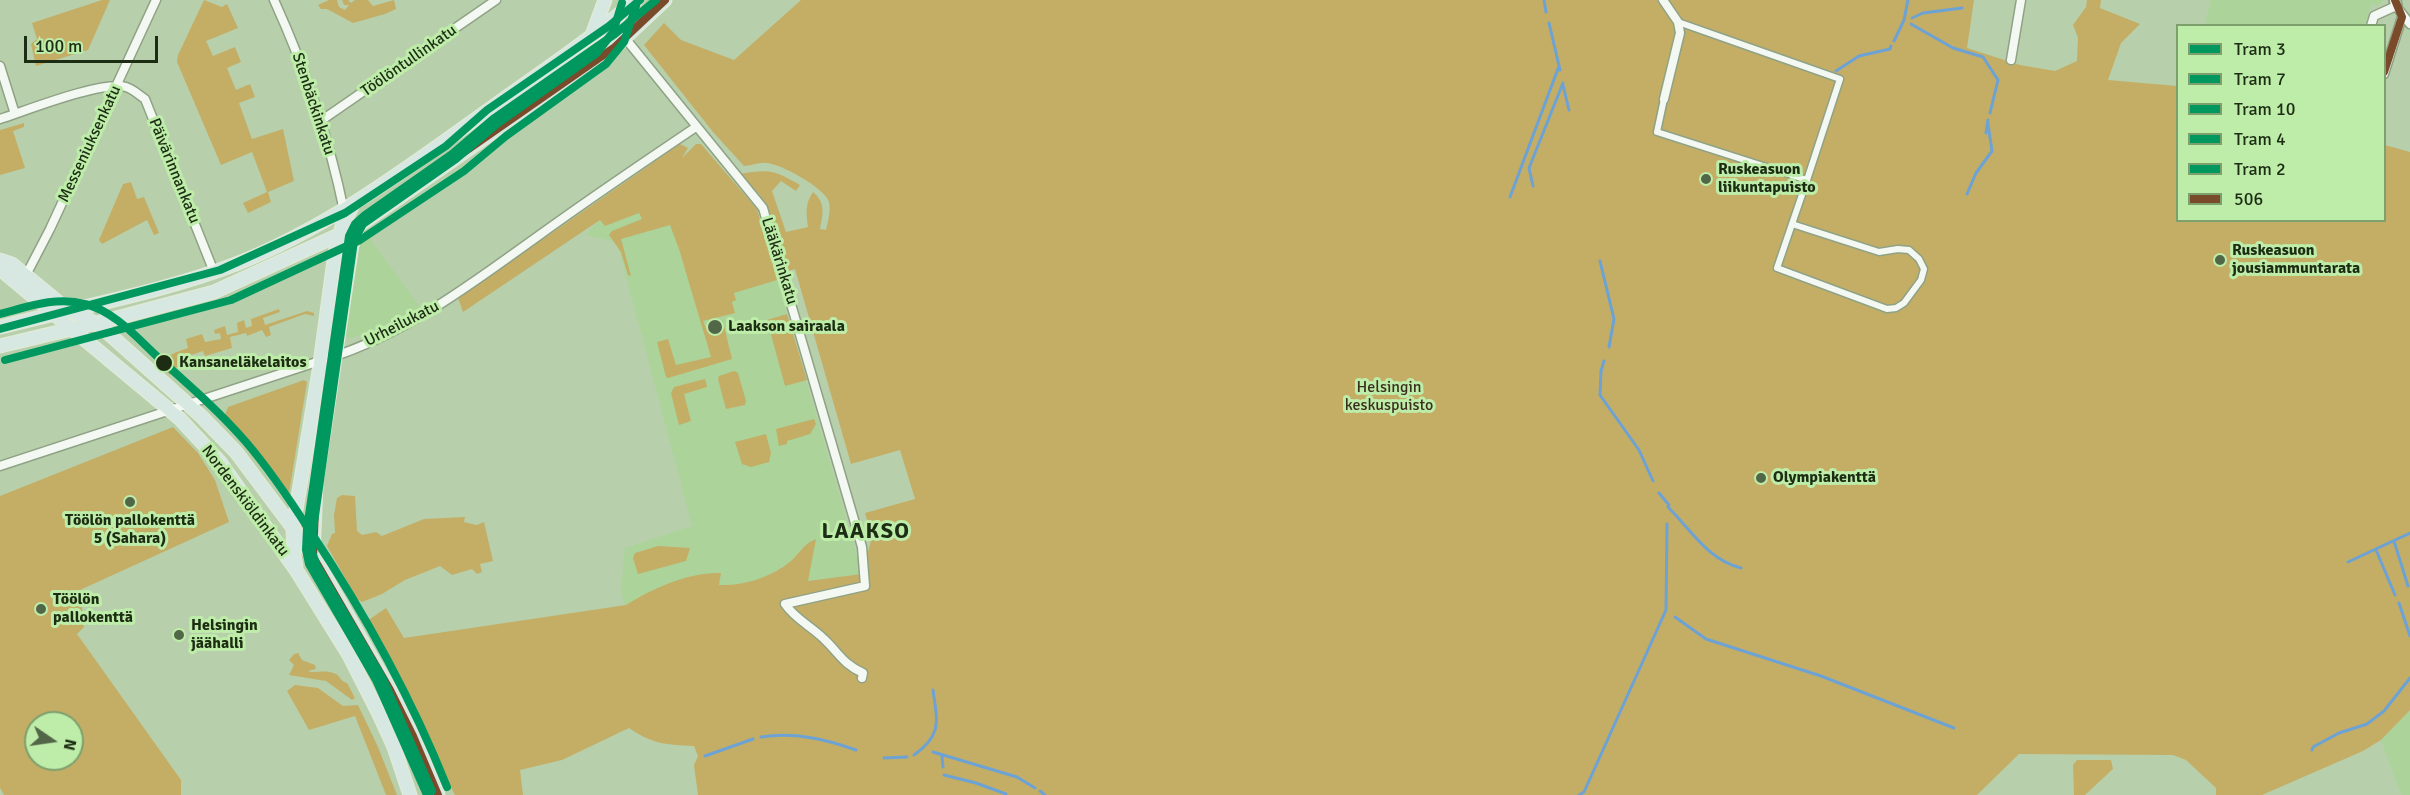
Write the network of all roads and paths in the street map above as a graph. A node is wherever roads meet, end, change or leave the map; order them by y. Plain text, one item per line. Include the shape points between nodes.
1 (156, 0) edge
2 (274, 0) edge
3 (496, 0) edge
4 (605, 0) edge
5 (623, 0) edge
6 (636, 0) edge
7 (665, 0) edge
8 (1663, 0) edge
9 (2021, 0) edge
10 (2396, 3) edge
11 (619, 14) junction
12 (2402, 17) junction
13 (1678, 22) junction
14 (2372, 24) edge
15 (2410, 24) edge
16 (590, 38) junction
17 (626, 38) junction
18 (2011, 60) dead end
19 (0, 66) edge
20 (584, 68) junction
21 (2386, 71) edge
22 (117, 86) junction
23 (1664, 99) joint
24 (15, 114) junction
25 (0, 119) edge
26 (322, 120) junction
27 (694, 123) junction
28 (1807, 180) junction
29 (348, 208) junction
30 (1792, 224) junction
31 (358, 226) junction
32 (339, 236) junction
33 (0, 260) edge
34 (0, 269) edge
35 (214, 272) junction
36 (23, 281) junction
37 (69, 311) junction
38 (53, 314) junction
39 (96, 323) junction
40 (0, 327) edge
41 (73, 328) junction
42 (0, 346) edge
43 (336, 355) junction
44 (321, 360) junction
45 (188, 404) junction
46 (169, 410) junction
47 (0, 466) edge
48 (293, 528) junction
49 (313, 557) junction
50 (298, 573) junction
51 (862, 678) dead end
52 (410, 795) edge
53 (438, 795) edge

1 - 22 street, Messeniuksenkatu
2 - 26 street, Stenbäckinkatu
3 - 26 street, Töölöntullinkatu
4 - 16 main road
5 - 11 main road
6 - 11 main road
7 - 17 main road
8 - 13 street
9 - 18 street
10 - 12 street
10 - 14 street via 2374,16
11 - 16 main road
11 - 20 main road via 608,40
12 - 15 street
12 - 21 street
13 - 23 street via 1680,33
13 - 28 street via 1840,79
16 - 29 main road
17 - 20 main road
17 - 27 street, Lääkärinkatu
19 - 24 street
20 - 31 main road
22 - 24 street
22 - 35 street, Päivärinnankatu via 128,87 145,99
22 - 36 street, Messeniuksenkatu
23 - 28 street via 1657,132
24 - 25 street
26 - 29 street, Stenbäckinkatu
27 - 43 street, Urheilukatu via 448,301 388,334
27 - 51 street, Lääkärinkatu via 763,208 862,547 865,586 785,604 848,666 863,673
28 - 30 street
29 - 32 main road
29 - 35 main road via 286,242
30 - 30 street via 1777,268 1887,309 1904,303 1921,280 1923,263 1909,250 1879,252
31 - 32 main road
31 - 43 main road
32 - 39 main road via 214,292
32 - 44 main road
33 - 36 main road, Nordenskiöldinkatu via 6,260
34 - 36 main road, Nordenskiöldinkatu
35 - 37 main road
36 - 37 main road, Nordenskiöldinkatu
36 - 38 main road, Nordenskiöldinkatu
37 - 38 main road
37 - 39 main road, Nordenskiöldinkatu
38 - 40 main road
38 - 41 main road, Nordenskiöldinkatu
39 - 41 main road
39 - 45 main road, Nordenskiöldinkatu
41 - 42 main road
41 - 46 main road, Nordenskiöldinkatu
43 - 44 street, Urheilukatu
43 - 49 main road via 316,484
44 - 45 street, Urheilukatu
44 - 48 main road
45 - 46 street, Urheilukatu
45 - 48 main road, Nordenskiöldinkatu via 236,452
46 - 47 street, Urheilukatu
46 - 50 main road, Nordenskiöldinkatu via 220,462
48 - 49 main road, Nordenskiöldinkatu
48 - 50 main road
49 - 53 main road, Nordenskiöldinkatu via 390,690
50 - 52 main road, Nordenskiöldinkatu via 344,646 378,712

